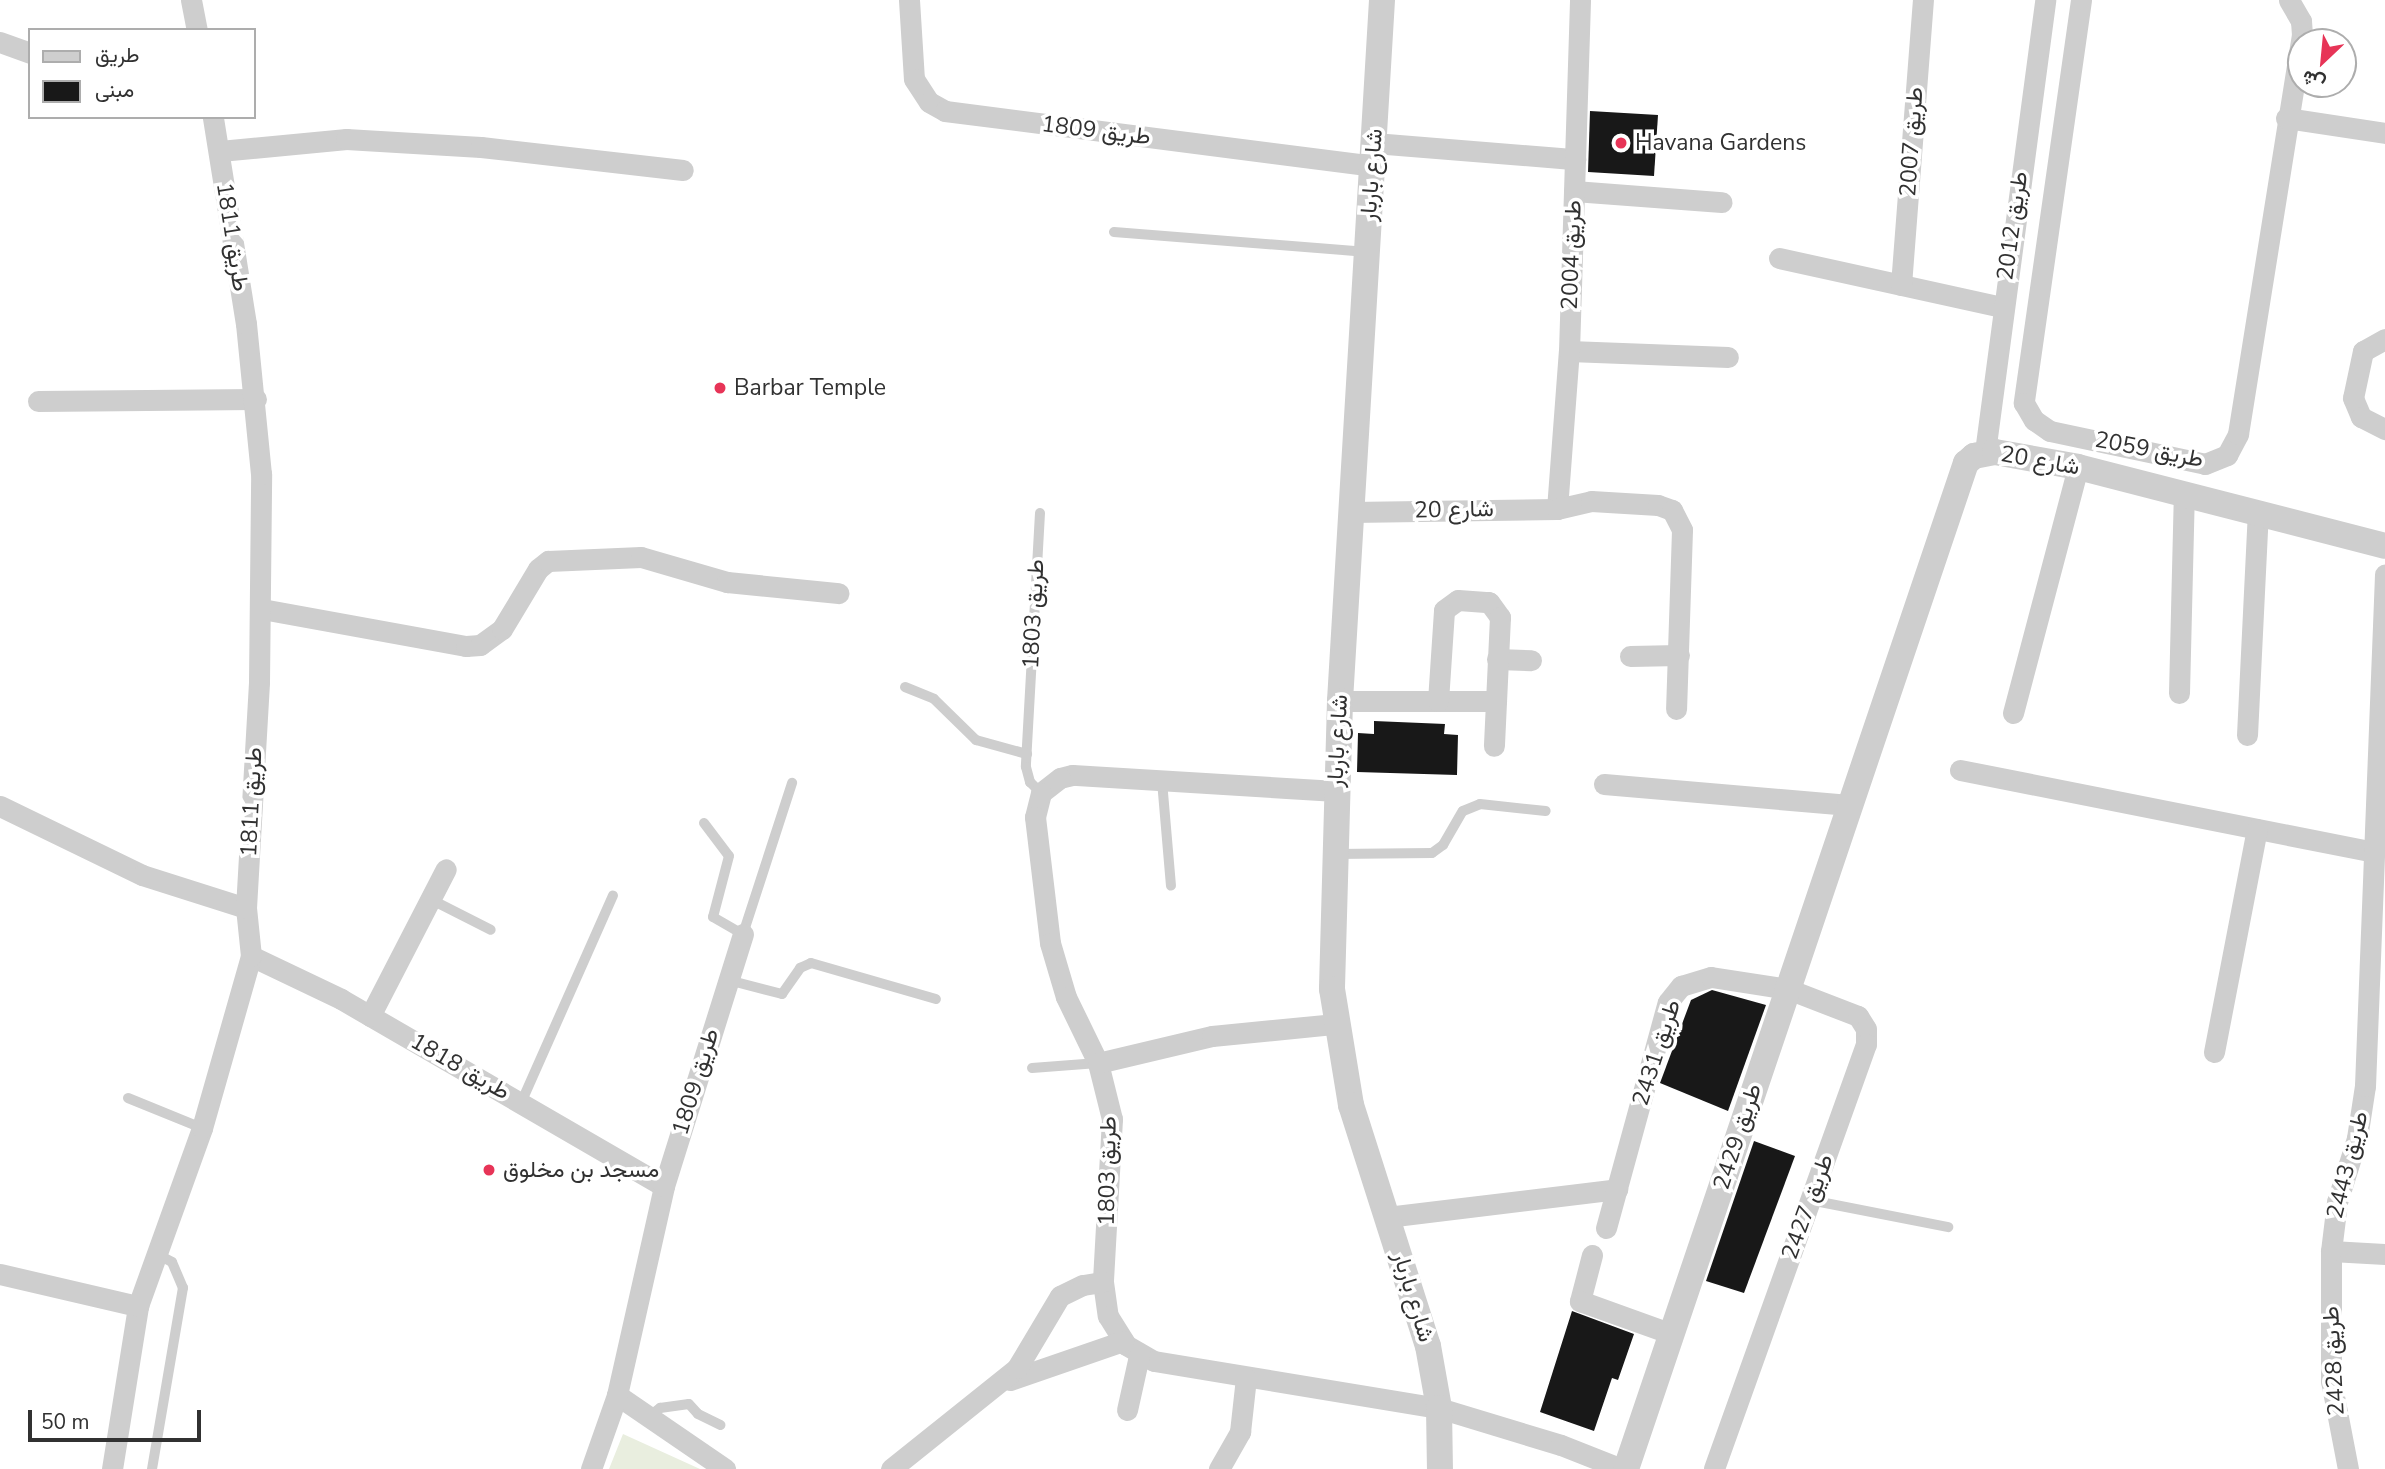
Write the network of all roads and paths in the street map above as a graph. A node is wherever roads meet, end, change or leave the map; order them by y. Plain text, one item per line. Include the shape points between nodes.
1 (191, 0) edge
2 (909, 0) edge
3 (1382, 0) edge
4 (1580, 0) edge
5 (1923, 0) edge
6 (2045, 0) edge
7 (2081, 0) edge
8 (2289, 0) edge
9 (197, 28) edge
10 (0, 41) edge
11 (28, 52) edge
12 (2286, 117) junction
13 (213, 119) edge
14 (2385, 133) edge
15 (220, 151) junction
16 (1373, 155) junction
17 (1575, 159) junction
18 (682, 170) dead end
19 (1574, 191) junction
20 (1722, 202) dead end
21 (1114, 232) dead end
22 (1367, 252) junction
23 (1779, 258) dead end
24 (1901, 285) junction
25 (2002, 307) junction
26 (2385, 339) edge
27 (1569, 351) junction
28 (1727, 357) dead end
29 (256, 399) junction
30 (38, 401) dead end
31 (2385, 429) edge
32 (1984, 452) junction
33 (2078, 467) junction
34 (2184, 495) junction
35 (1557, 509) junction
36 (1351, 512) junction
37 (1040, 513) dead end
38 (2258, 514) junction
39 (2385, 546) edge
40 (2385, 575) edge
41 (838, 593) dead end
42 (262, 609) junction
43 (1679, 655) junction
44 (1630, 656) dead end
45 (1497, 659) junction
46 (1531, 660) dead end
47 (905, 687) dead end
48 (2179, 693) dead end
49 (1340, 701) junction
50 (1438, 701) junction
51 (1496, 701) junction
52 (1676, 709) dead end
53 (2013, 713) dead end
54 (2246, 735) dead end
55 (1494, 746) dead end
56 (1027, 754) junction
57 (1960, 770) dead end
58 (1161, 781) junction
59 (792, 782) dead end
60 (1604, 784) dead end
61 (1336, 791) junction
62 (1041, 793) junction
63 (1849, 805) junction
64 (0, 806) edge
65 (1546, 811) dead end
66 (704, 823) dead end
67 (2256, 829) junction
68 (2373, 852) junction
69 (1334, 854) junction
70 (446, 869) dead end
71 (1171, 886) dead end
72 (613, 895) dead end
73 (430, 899) junction
74 (246, 908) junction
75 (491, 929) dead end
76 (743, 934) junction
77 (251, 956) junction
78 (728, 980) junction
79 (1788, 989) junction
80 (936, 999) dead end
81 (370, 1016) junction
82 (1335, 1024) junction
83 (2214, 1052) dead end
84 (1098, 1063) junction
85 (1032, 1068) dead end
86 (128, 1098) dead end
87 (521, 1103) junction
88 (202, 1128) junction
89 (664, 1186) junction
90 (1617, 1189) junction
91 (1810, 1200) junction
92 (1387, 1217) junction
93 (1606, 1227) dead end
94 (1948, 1227) dead end
95 (2331, 1251) junction
96 (155, 1253) junction
97 (1592, 1255) dead end
98 (2385, 1255) edge
99 (0, 1274) edge
100 (1103, 1282) junction
101 (138, 1306) junction
102 (1672, 1334) junction
103 (1123, 1341) junction
104 (1139, 1356) junction
105 (1246, 1378) junction
106 (994, 1388) junction
107 (617, 1395) junction
108 (1439, 1408) junction
109 (1127, 1410) dead end
110 (650, 1416) junction
111 (722, 1425) dead end
112 (113, 1469) edge
113 (152, 1469) edge
114 (591, 1469) edge
115 (725, 1469) edge
116 (891, 1469) edge
117 (1219, 1469) edge
118 (1440, 1469) edge
119 (1624, 1469) edge
120 (1714, 1469) edge
121 (2348, 1469) edge

1 - 9 street
2 - 16 street, طريق 1809 via 914,79 929,102 945,111
3 - 16 street, شارع باربار
4 - 17 street, طريق 2004
5 - 24 street, طريق 2007
6 - 25 street, طريق 2012
7 - 12 street, طريق 2059 via 2023,393 2028,412 2041,426 2197,463 2213,463 2227,455 2238,434
8 - 12 street, طريق 2059 via 2301,21 2302,35
10 - 11 street
12 - 14 street
13 - 15 street, طريق 1811
15 - 18 street via 346,139 481,147
15 - 29 street, طريق 1811
16 - 17 street, طريق 1809
16 - 22 street, شارع باربار
17 - 19 street, طريق 2004
19 - 20 street
19 - 27 street, طريق 2004
21 - 22 lane
22 - 36 street, شارع باربار
23 - 24 street
24 - 25 street
25 - 32 street, طريق 2012
26 - 31 street via 2363,351 2353,398 2361,417
27 - 28 street
27 - 35 street, طريق 2004
29 - 30 street
29 - 42 street, طريق 1811
32 - 33 street, شارع 20
32 - 63 street, شارع 20 via 1974,456 1961,473
33 - 34 street, شارع 20
33 - 53 street
34 - 38 street, شارع 20
34 - 48 street
35 - 36 street, شارع 20
35 - 43 street, شارع 20 via 1601,501 1658,505 1678,516 1682,530
36 - 49 street, شارع باربار
37 - 56 lane, طريق 1803
38 - 39 street, شارع 20
38 - 54 street
40 - 68 street, طريق 2443
41 - 42 street via 727,582 640,557 548,561 538,569 502,629 480,645 466,646
42 - 74 street, طريق 1811
43 - 44 street
43 - 52 street
45 - 46 street
45 - 50 street via 1500,617 1493,604 1458,600 1448,605 1442,616
45 - 51 street
47 - 56 lane via 934,699 976,740
49 - 50 street
49 - 61 street, شارع باربار
50 - 51 street
51 - 55 street
56 - 62 lane, طريق 1803 via 1027,775
57 - 67 street
58 - 61 street
58 - 62 street via 1072,775
58 - 71 lane
59 - 76 lane
60 - 63 street
61 - 69 street, شارع باربار
62 - 84 street, طريق 1803 via 1035,817 1050,943 1066,997
63 - 79 street, طريق 2429
64 - 74 street via 142,875
65 - 69 lane via 1480,804 1459,816 1443,845 1432,853
66 - 76 lane via 729,856 713,917
67 - 68 street
67 - 83 street
68 - 95 street, طريق 2443 via 2364,1104 2337,1202
69 - 82 street, شارع باربار
70 - 73 street
72 - 87 lane
73 - 75 lane
73 - 81 street
74 - 77 street, طريق 1811
76 - 78 street, طريق 1809
77 - 81 street, طريق 1818
77 - 88 street, طريق 1811
78 - 80 lane via 782,995 800,968 811,963
78 - 89 street, طريق 1809
79 - 90 street, طريق 2431 via 1711,977 1690,980 1673,993
79 - 91 street, طريق 2427 via 1852,1011 1863,1022 1867,1037
79 - 102 street, طريق 2429
81 - 87 street, طريق 1818
82 - 84 street via 1212,1035
82 - 92 street, شارع باربار via 1351,1105
84 - 85 lane
84 - 100 street, طريق 1803 via 1108,1096 1113,1145
86 - 88 lane
87 - 89 street, طريق 1818
88 - 96 street, طريق 1811
89 - 107 street, طريق 1809
90 - 92 street
90 - 93 street, طريق 2431
91 - 94 lane
91 - 120 street, طريق 2427
92 - 108 street, شارع باربار via 1428,1346
95 - 98 street
95 - 121 street, طريق 2428 via 2331,1381
96 - 101 street, طريق 1811
96 - 113 lane via 172,1262 183,1288
97 - 102 street via 1580,1301
99 - 101 street
100 - 103 street, طريق 1803 via 1108,1315
100 - 106 street via 1060,1296 1025,1357
101 - 112 street, طريق 1811
102 - 119 street, طريق 2429
103 - 104 street, طريق 1803
103 - 106 street via 1032,1369
104 - 105 street
104 - 109 street
105 - 108 street
105 - 117 street via 1240,1432
106 - 116 street
107 - 110 street
107 - 114 street, طريق 1809
108 - 118 street, شارع باربار
108 - 119 street, طريق 2429
110 - 111 lane via 660,1408 689,1404 698,1414
110 - 115 street

